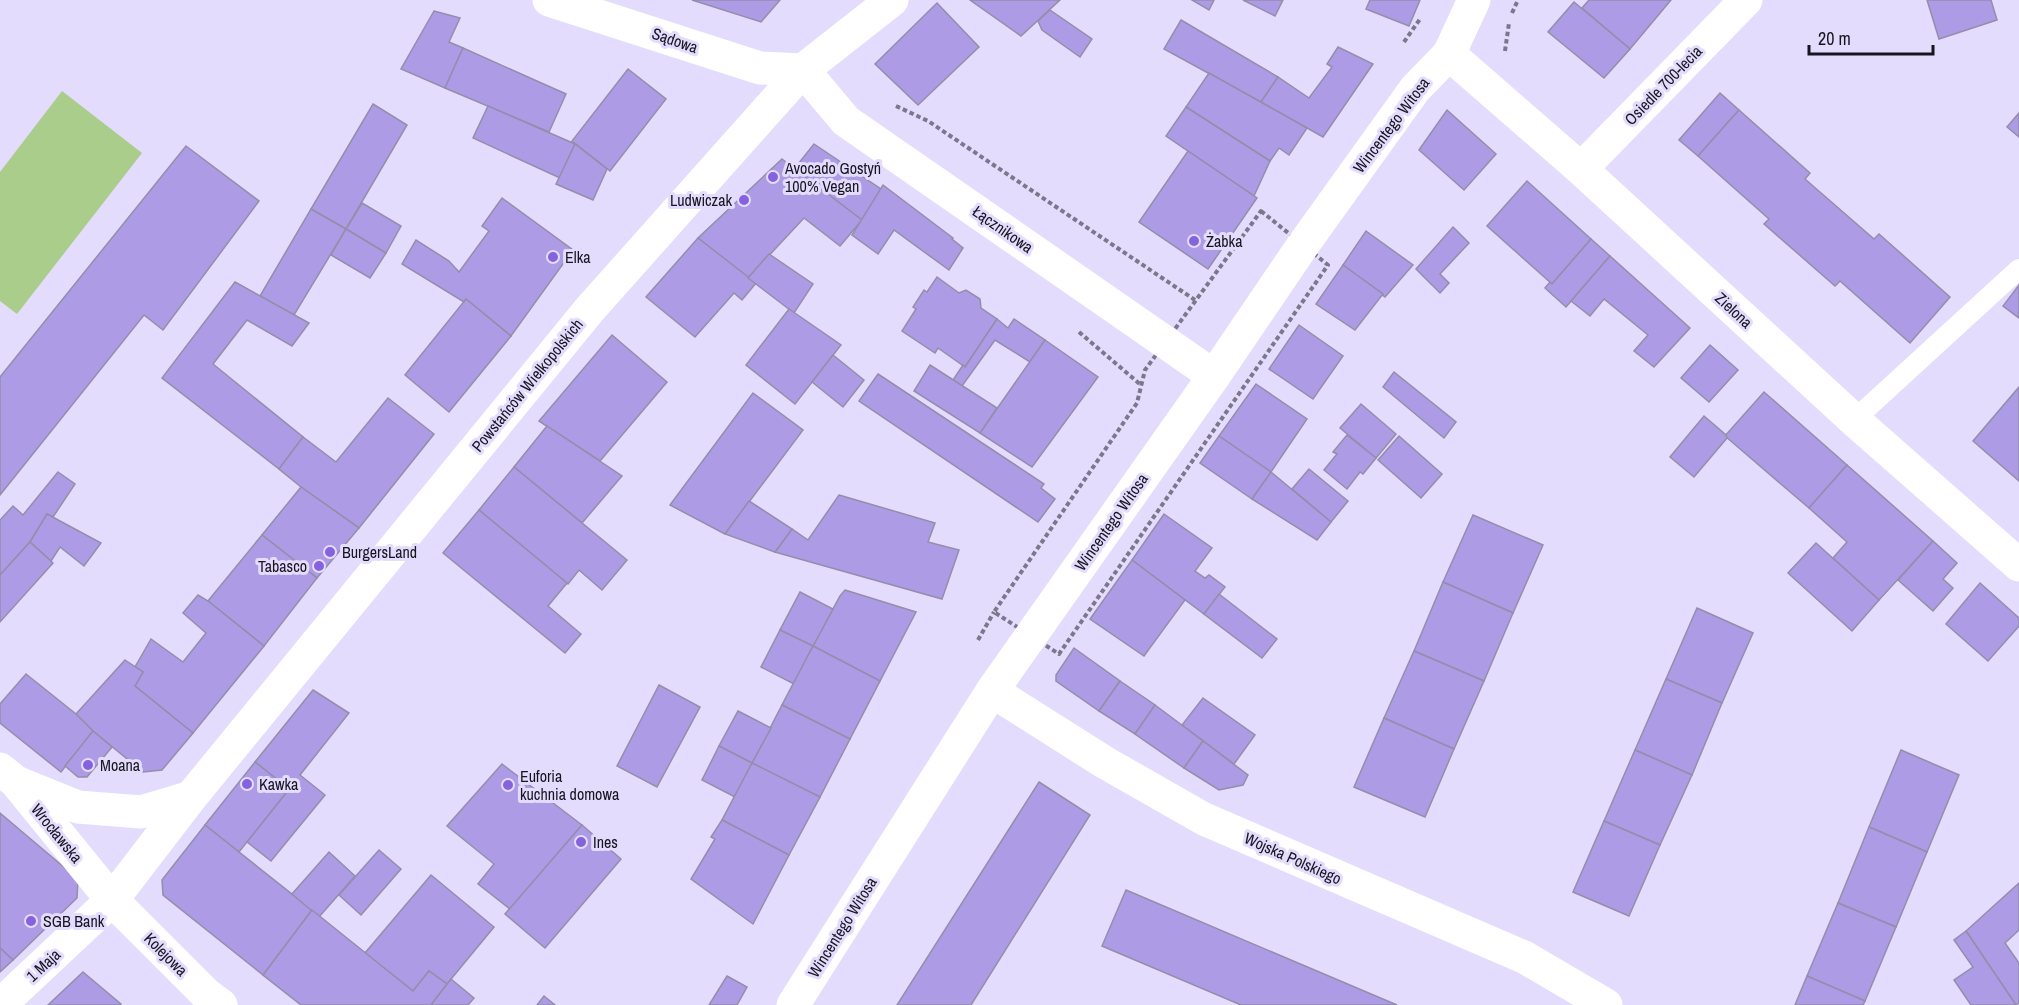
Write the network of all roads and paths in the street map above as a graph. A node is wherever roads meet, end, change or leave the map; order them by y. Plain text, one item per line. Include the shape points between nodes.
1 (549, 0) edge
2 (892, 0) edge
3 (1474, 0) edge
4 (1746, 0) edge
5 (1449, 54) junction
6 (803, 70) junction
7 (888, 102) dead end
8 (1581, 169) junction
9 (2019, 269) edge
10 (1195, 300) dead end
11 (1214, 376) junction
12 (1854, 420) junction
13 (2019, 565) edge
14 (992, 691) junction
15 (8, 776) edge
16 (191, 797) junction
17 (112, 900) junction
18 (0, 1005) edge
19 (221, 1005) edge
20 (793, 1005) edge
21 (1606, 1005) edge

1 - 6 street, Sądowa via 760,68
2 - 6 street, Powstańców Wielkopolskich
3 - 5 street, Wincentego Witosa
4 - 8 street, Osiedle 700-lecia
5 - 8 street, Zielona
5 - 11 street, Wincentego Witosa via 1415,89
6 - 11 street, Łącznikowa via 846,121
6 - 16 street, Powstańców Wielkopolskich via 590,309
7 - 10 path via 928,121
8 - 12 street, Zielona
9 - 12 lane
11 - 14 street, Wincentego Witosa
12 - 13 street, Zielona
14 - 20 street, Wincentego Witosa
14 - 21 street, Wojska Polskiego via 1204,819 1524,957
15 - 16 street via 78,807 141,812
15 - 17 street, Wrocławska
16 - 17 street, Powstańców Wielkopolskich
17 - 18 street, 1 Maja
17 - 19 street, Kolejowa

